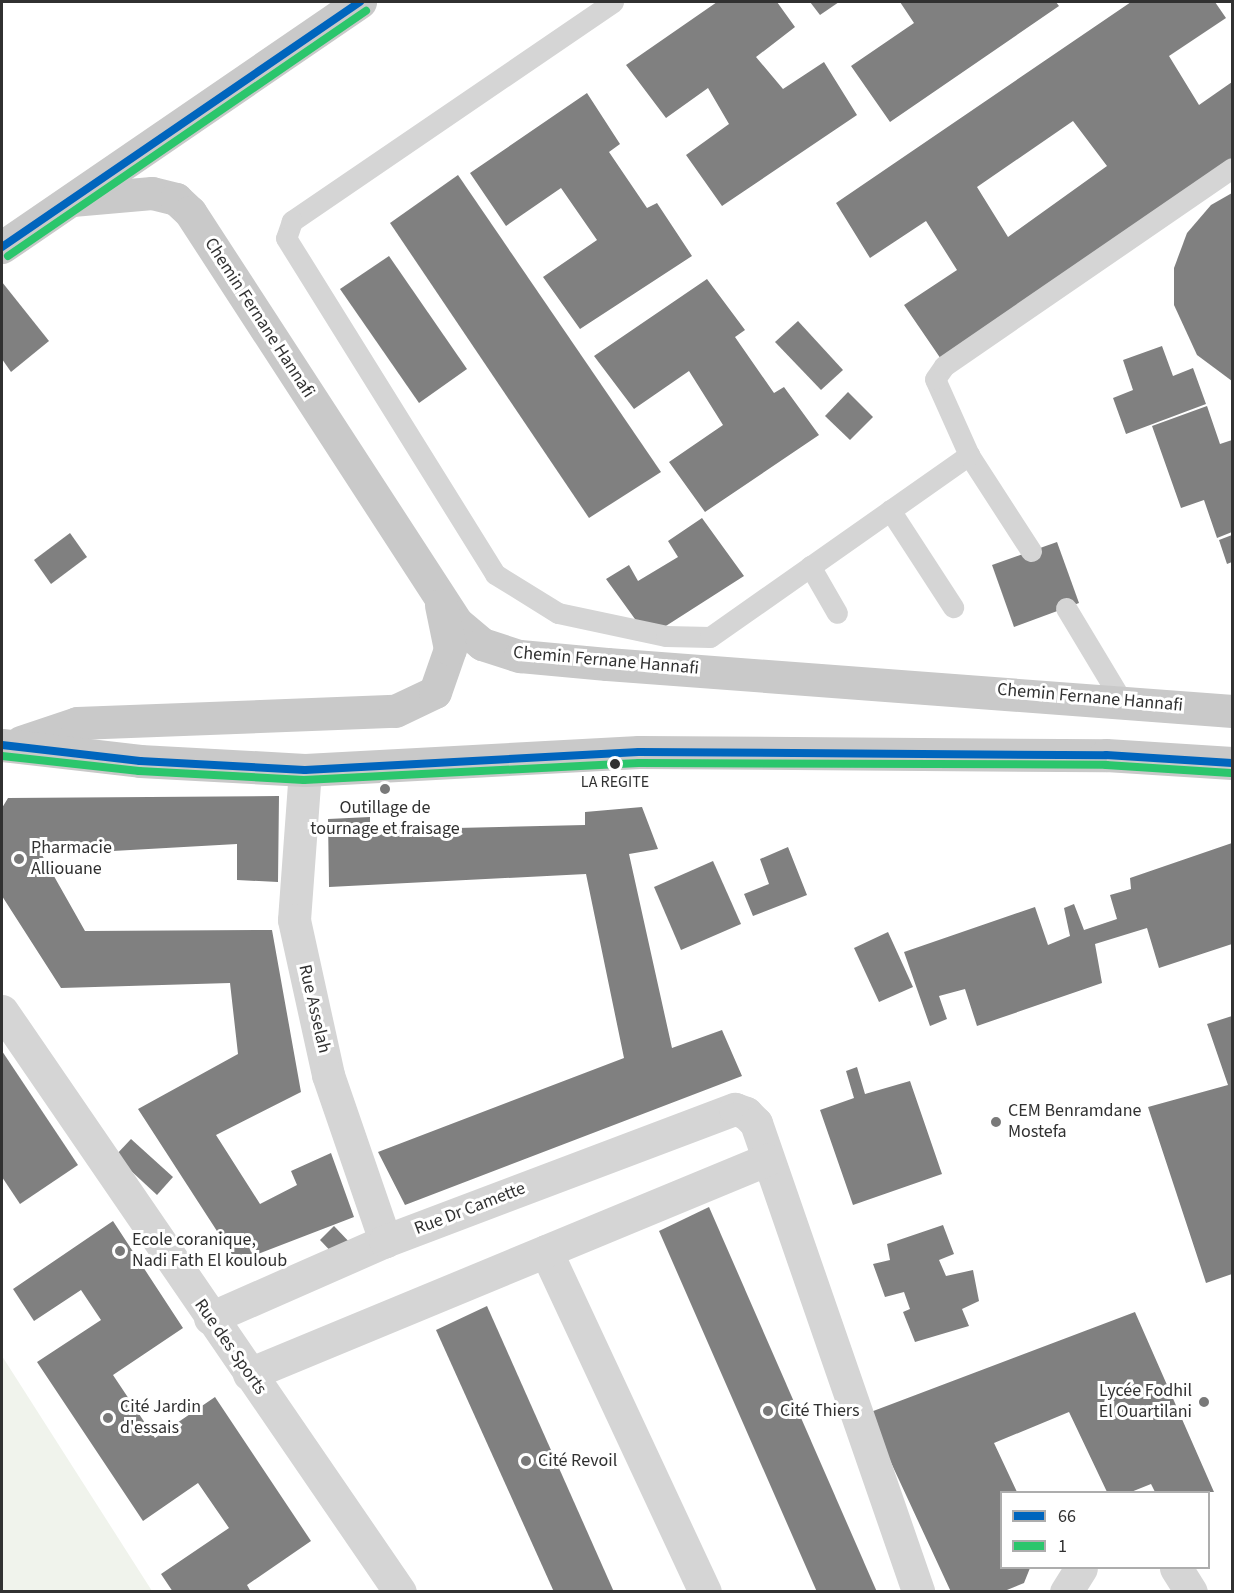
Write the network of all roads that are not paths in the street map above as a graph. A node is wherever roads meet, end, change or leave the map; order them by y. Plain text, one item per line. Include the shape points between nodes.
1 (360, 2) edge
2 (613, 2) edge
3 (1233, 168) edge
4 (72, 200) junction
5 (2, 247) edge
6 (969, 455) junction
7 (891, 510) junction
8 (1031, 551) dead end
9 (810, 566) junction
10 (438, 594) junction
11 (953, 607) dead end
12 (1066, 608) dead end
13 (837, 613) dead end
14 (1120, 698) junction
15 (1233, 711) edge
16 (7, 747) edge
17 (1233, 763) edge
18 (306, 770) junction
19 (2, 1011) edge
20 (766, 1160) junction
21 (385, 1241) junction
22 (546, 1251) junction
23 (210, 1318) junction
24 (249, 1374) junction
25 (1080, 1569) edge
26 (1177, 1569) edge
27 (400, 1592) edge
28 (705, 1592) edge
29 (918, 1592) edge
30 (1066, 1592) edge
31 (1191, 1592) edge

1 - 4 main road
2 - 9 lane via 292,221 286,238 495,574 509,584 558,613 632,630 704,637
3 - 6 lane via 944,366 935,379
4 - 5 main road
4 - 10 main road, Chemin Fernane Hannafi via 152,193 176,199 190,212
6 - 7 lane
6 - 8 lane
7 - 9 lane
7 - 11 lane
9 - 13 lane
10 - 14 main road, Chemin Fernane Hannafi via 457,623 482,644 520,656
10 - 16 main road via 450,650 435,692 395,711 77,723
12 - 14 lane
14 - 15 main road, Chemin Fernane Hannafi
16 - 18 main road via 140,761
17 - 18 main road via 1106,755 639,752
18 - 21 street, Rue Asselah via 294,920 328,1075
19 - 23 street, Rue des Sports
20 - 21 street, Rue Dr Camette via 756,1123 735,1109
20 - 22 street
20 - 29 street
21 - 23 street, Rue Dr Camette
22 - 24 street
22 - 28 street
23 - 24 street, Rue des Sports
24 - 27 street, Rue des Sports
25 - 30 street
26 - 31 street

